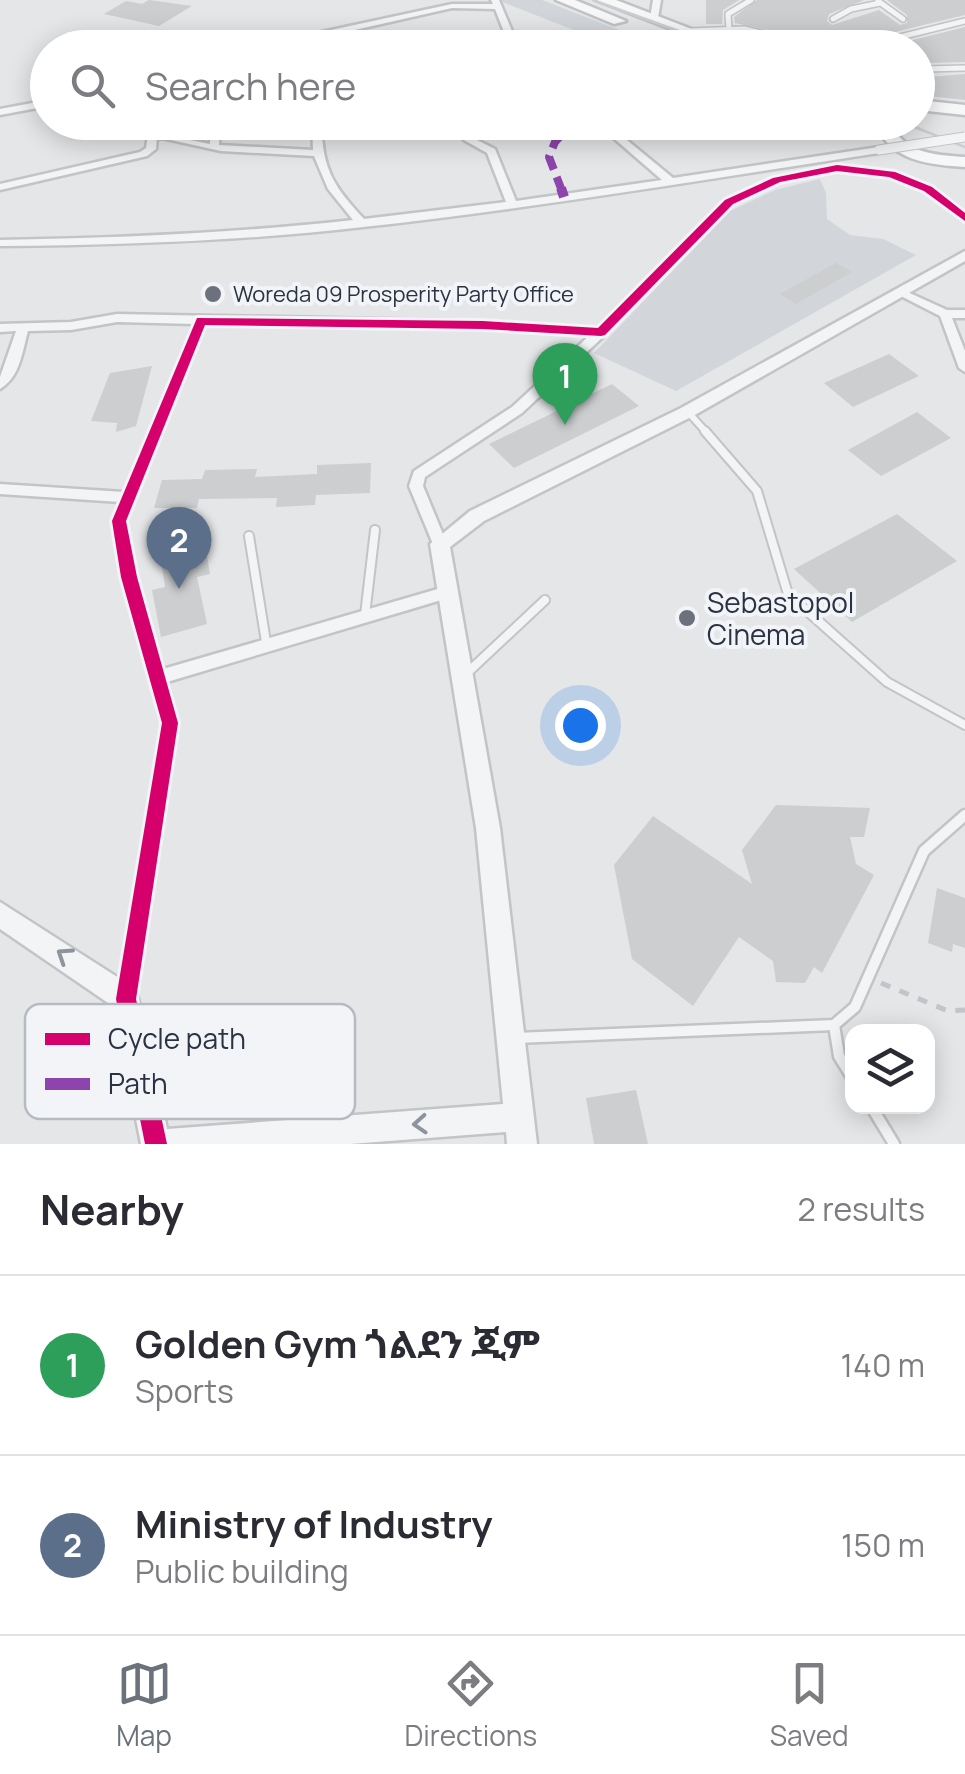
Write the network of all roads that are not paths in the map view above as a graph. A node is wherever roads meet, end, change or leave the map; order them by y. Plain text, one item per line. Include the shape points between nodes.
1 (563, 0) edge
2 (602, 0) edge
3 (656, 0) edge
4 (751, 0) edge
5 (878, 1) edge
6 (495, 3) edge
7 (654, 18) junction
8 (833, 19) dead end
9 (903, 19) dead end
10 (965, 21) edge
11 (344, 30) edge
12 (511, 30) edge
13 (661, 30) edge
14 (675, 30) edge
15 (729, 30) edge
16 (929, 30) edge
17 (935, 66) edge
18 (965, 68) edge
19 (30, 106) edge
20 (935, 106) edge
21 (965, 110) edge
22 (0, 112) edge
23 (965, 137) edge
24 (152, 140) edge
25 (184, 140) edge
26 (215, 140) edge
27 (316, 140) edge
28 (471, 140) edge
29 (621, 140) edge
30 (891, 140) edge
31 (215, 144) junction
32 (316, 153) junction
33 (964, 162) edge
34 (671, 182) junction
35 (0, 187) edge
36 (512, 205) junction
37 (965, 218) edge
38 (362, 224) junction
39 (0, 243) edge
40 (965, 255) edge
41 (903, 293) junction
42 (945, 314) junction
43 (965, 314) edge
44 (202, 321) junction
45 (0, 328) edge
46 (23, 328) junction
47 (601, 332) junction
48 (965, 368) edge
49 (0, 384) edge
50 (687, 412) junction
51 (0, 489) edge
52 (125, 497) junction
53 (375, 530) dead end
54 (249, 536) dead end
55 (440, 544) junction
56 (448, 592) junction
57 (545, 600) dead end
58 (365, 614) junction
59 (266, 642) junction
60 (159, 677) junction
61 (462, 677) junction
62 (965, 726) edge
63 (965, 815) edge
64 (0, 914) edge
65 (126, 1000) junction
66 (127, 1004) edge
67 (834, 1024) junction
68 (512, 1038) junction
69 (845, 1066) edge
70 (875, 1114) edge
71 (149, 1119) edge
72 (519, 1131) edge
73 (154, 1144) edge
74 (894, 1144) edge

1 - 13 main road
2 - 7 main road
3 - 7 street
4 - 15 lane via 728,14
5 - 8 lane
5 - 9 lane
6 - 11 street
6 - 12 street
7 - 14 main road
10 - 16 lane
17 - 18 lane
19 - 22 street
20 - 21 main road
23 - 34 street, bridge
24 - 35 street via 144,154
25 - 31 street
26 - 31 street
27 - 32 street
28 - 36 street via 491,151
29 - 34 street
30 - 33 main road via 909,152
31 - 32 street
32 - 38 street via 327,184
34 - 36 street
36 - 38 street
37 - 47 street via 928,190 891,174 837,168 777,180 730,202
38 - 39 street via 174,240
40 - 41 street
41 - 42 street
41 - 50 street
42 - 43 street
42 - 48 street
44 - 46 street via 116,318
44 - 47 street
44 - 52 street
45 - 46 street
46 - 49 street
47 - 55 street via 517,410 419,474 416,486
50 - 55 street via 477,516
50 - 62 lane via 757,490 788,594 887,682
51 - 52 street
52 - 60 street via 119,533
53 - 58 lane
54 - 59 lane
55 - 56 street
56 - 58 street
56 - 61 street
57 - 61 lane
58 - 59 street
59 - 60 street
60 - 65 street via 170,723
61 - 68 street via 488,828
63 - 67 lane via 930,842 856,1007
65 -> 64 street
65 - 66 street
67 - 68 lane
67 - 69 lane
68 - 72 street
70 - 74 lane
71 - 73 street
72 -> 73 street

